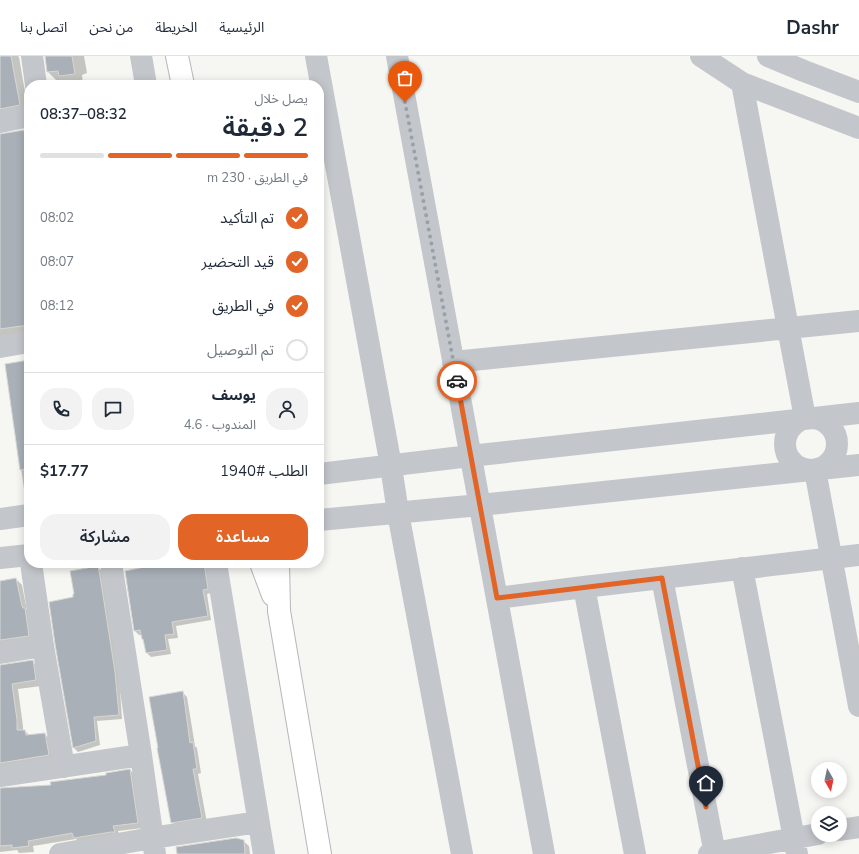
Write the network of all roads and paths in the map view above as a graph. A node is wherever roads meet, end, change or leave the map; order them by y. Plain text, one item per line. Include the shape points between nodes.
1 (32, 56) edge
2 (141, 56) edge
3 (177, 56) edge
4 (316, 56) edge
5 (397, 56) edge
6 (701, 56) edge
7 (768, 56) edge
8 (35, 80) edge
9 (145, 80) edge
10 (181, 80) edge
11 (320, 80) edge
12 (742, 82) junction
13 (859, 92) edge
14 (324, 100) edge
15 (24, 117) edge
16 (0, 122) edge
17 (859, 128) edge
18 (859, 321) edge
19 (788, 328) junction
20 (24, 343) edge
21 (0, 347) edge
22 (453, 362) junction
23 (859, 413) edge
24 (805, 418) junction
25 (470, 456) junction
26 (859, 465) edge
27 (391, 466) junction
28 (815, 470) junction
29 (324, 473) edge
30 (480, 505) junction
31 (398, 513) junction
32 (24, 516) edge
33 (0, 519) edge
34 (324, 520) edge
35 (859, 555) edge
36 (24, 556) edge
37 (0, 558) edge
38 (831, 558) junction
39 (32, 568) edge
40 (112, 568) edge
41 (217, 568) edge
42 (263, 568) edge
43 (278, 568) edge
44 (742, 568) junction
45 (662, 578) junction
46 (584, 586) junction
47 (497, 598) junction
48 (279, 611) junction
49 (43, 646) junction
50 (0, 653) edge
51 (859, 706) edge
52 (141, 755) junction
53 (64, 767) junction
54 (0, 776) edge
55 (258, 822) junction
56 (859, 827) edge
57 (847, 829) edge
58 (811, 838) edge
59 (153, 846) edge
60 (796, 846) edge
61 (71, 853) edge
62 (264, 854) edge
63 (320, 854) edge
64 (462, 854) edge
65 (544, 854) edge
66 (635, 854) edge
67 (713, 854) edge

1 - 8 street
2 - 9 street
3 - 10 main road
4 - 11 street
5 - 22 street
6 - 12 street
7 - 13 street
12 - 17 street
12 - 19 street
14 - 27 street
15 - 16 street
18 - 19 street
19 - 22 street
19 - 24 street
20 - 21 street
22 - 25 street
23 - 24 street
24 - 25 street
24 - 28 street via 790,427 785,435 784,444 790,461 797,467
24 - 28 street via 821,420 834,431 837,439 837,447 830,462
25 - 27 street
25 - 30 street
26 - 28 street
27 - 29 street
27 - 31 street
28 - 30 street
28 - 38 street
30 - 31 street
30 - 47 street
31 - 34 street
31 - 64 street
32 - 33 street
35 - 38 street
36 - 37 street
38 - 44 street
38 - 51 street
39 - 49 street
40 - 52 street
41 - 55 street
42 - 48 main road
43 - 48 main road
44 - 45 street
44 - 60 street
45 - 46 street
45 - 67 street
46 - 47 street
46 - 66 street
47 - 65 street
48 - 63 main road
49 - 50 street
49 - 53 street
52 - 53 street
52 - 59 street
53 - 54 street
55 - 59 street
55 - 62 street
56 - 57 street
58 - 60 street
59 - 61 street
60 - 67 street

